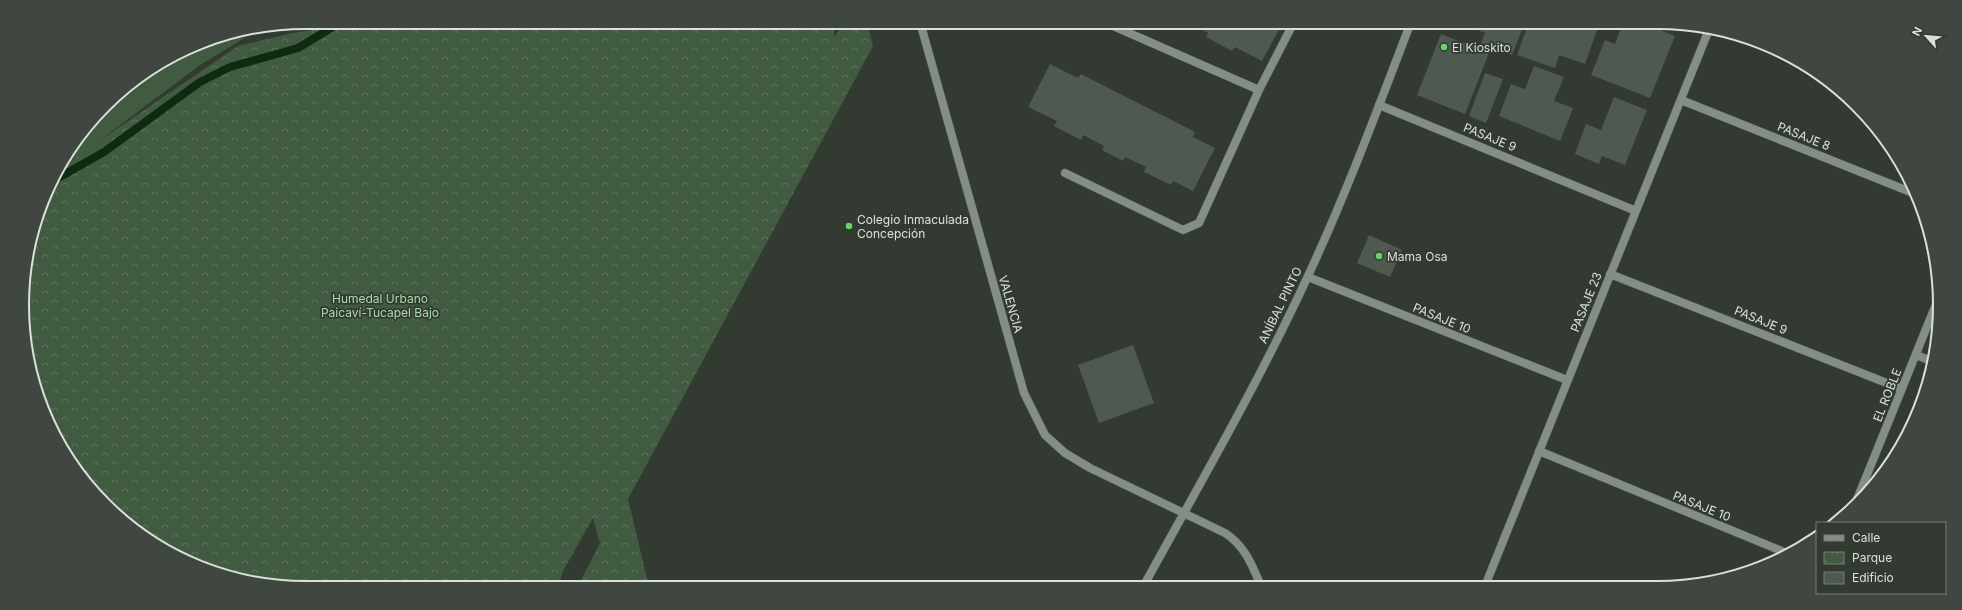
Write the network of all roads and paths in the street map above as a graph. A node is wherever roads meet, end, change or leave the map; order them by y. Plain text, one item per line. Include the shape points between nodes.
1 (922, 29) edge
2 (1120, 29) edge
3 (1290, 29) edge
4 (1408, 29) edge
5 (1707, 33) edge
6 (1259, 90) junction
7 (1681, 100) junction
8 (1379, 104) junction
9 (1065, 172) dead end
10 (1909, 191) edge
11 (1636, 211) junction
12 (1610, 274) junction
13 (1308, 277) junction
14 (1933, 313) edge
15 (1916, 355) junction
16 (1928, 360) edge
17 (1567, 380) junction
18 (1902, 389) junction
19 (1539, 452) junction
20 (1860, 492) edge
21 (1184, 513) junction
22 (1782, 551) edge
23 (1146, 581) edge
24 (1259, 581) edge
25 (1487, 581) edge

1 - 21 street, VALENCIA via 1032,413 1045,435 1065,454
2 - 6 street
3 - 6 street
4 - 8 street, ANÍBAL PINTO
5 - 7 street, PASAJE 23
6 - 9 street via 1199,223 1191,228 1183,230
7 - 10 street, PASAJE 8
7 - 11 street, PASAJE 23
8 - 11 street, PASAJE 9
8 - 13 street, ANÍBAL PINTO
11 - 12 street, PASAJE 23
12 - 17 street, PASAJE 23
12 - 18 street, PASAJE 9
13 - 17 street, PASAJE 10
13 - 21 street, ANÍBAL PINTO via 1252,389
14 - 15 street, EL ROBLE
15 - 16 street
15 - 18 street, EL ROBLE
17 - 19 street, PASAJE 23
18 - 20 street, EL ROBLE
19 - 22 street, PASAJE 10
19 - 25 street, PASAJE 23
21 - 23 street, ANÍBAL PINTO
21 - 24 street, VALENCIA via 1235,539 1246,554

